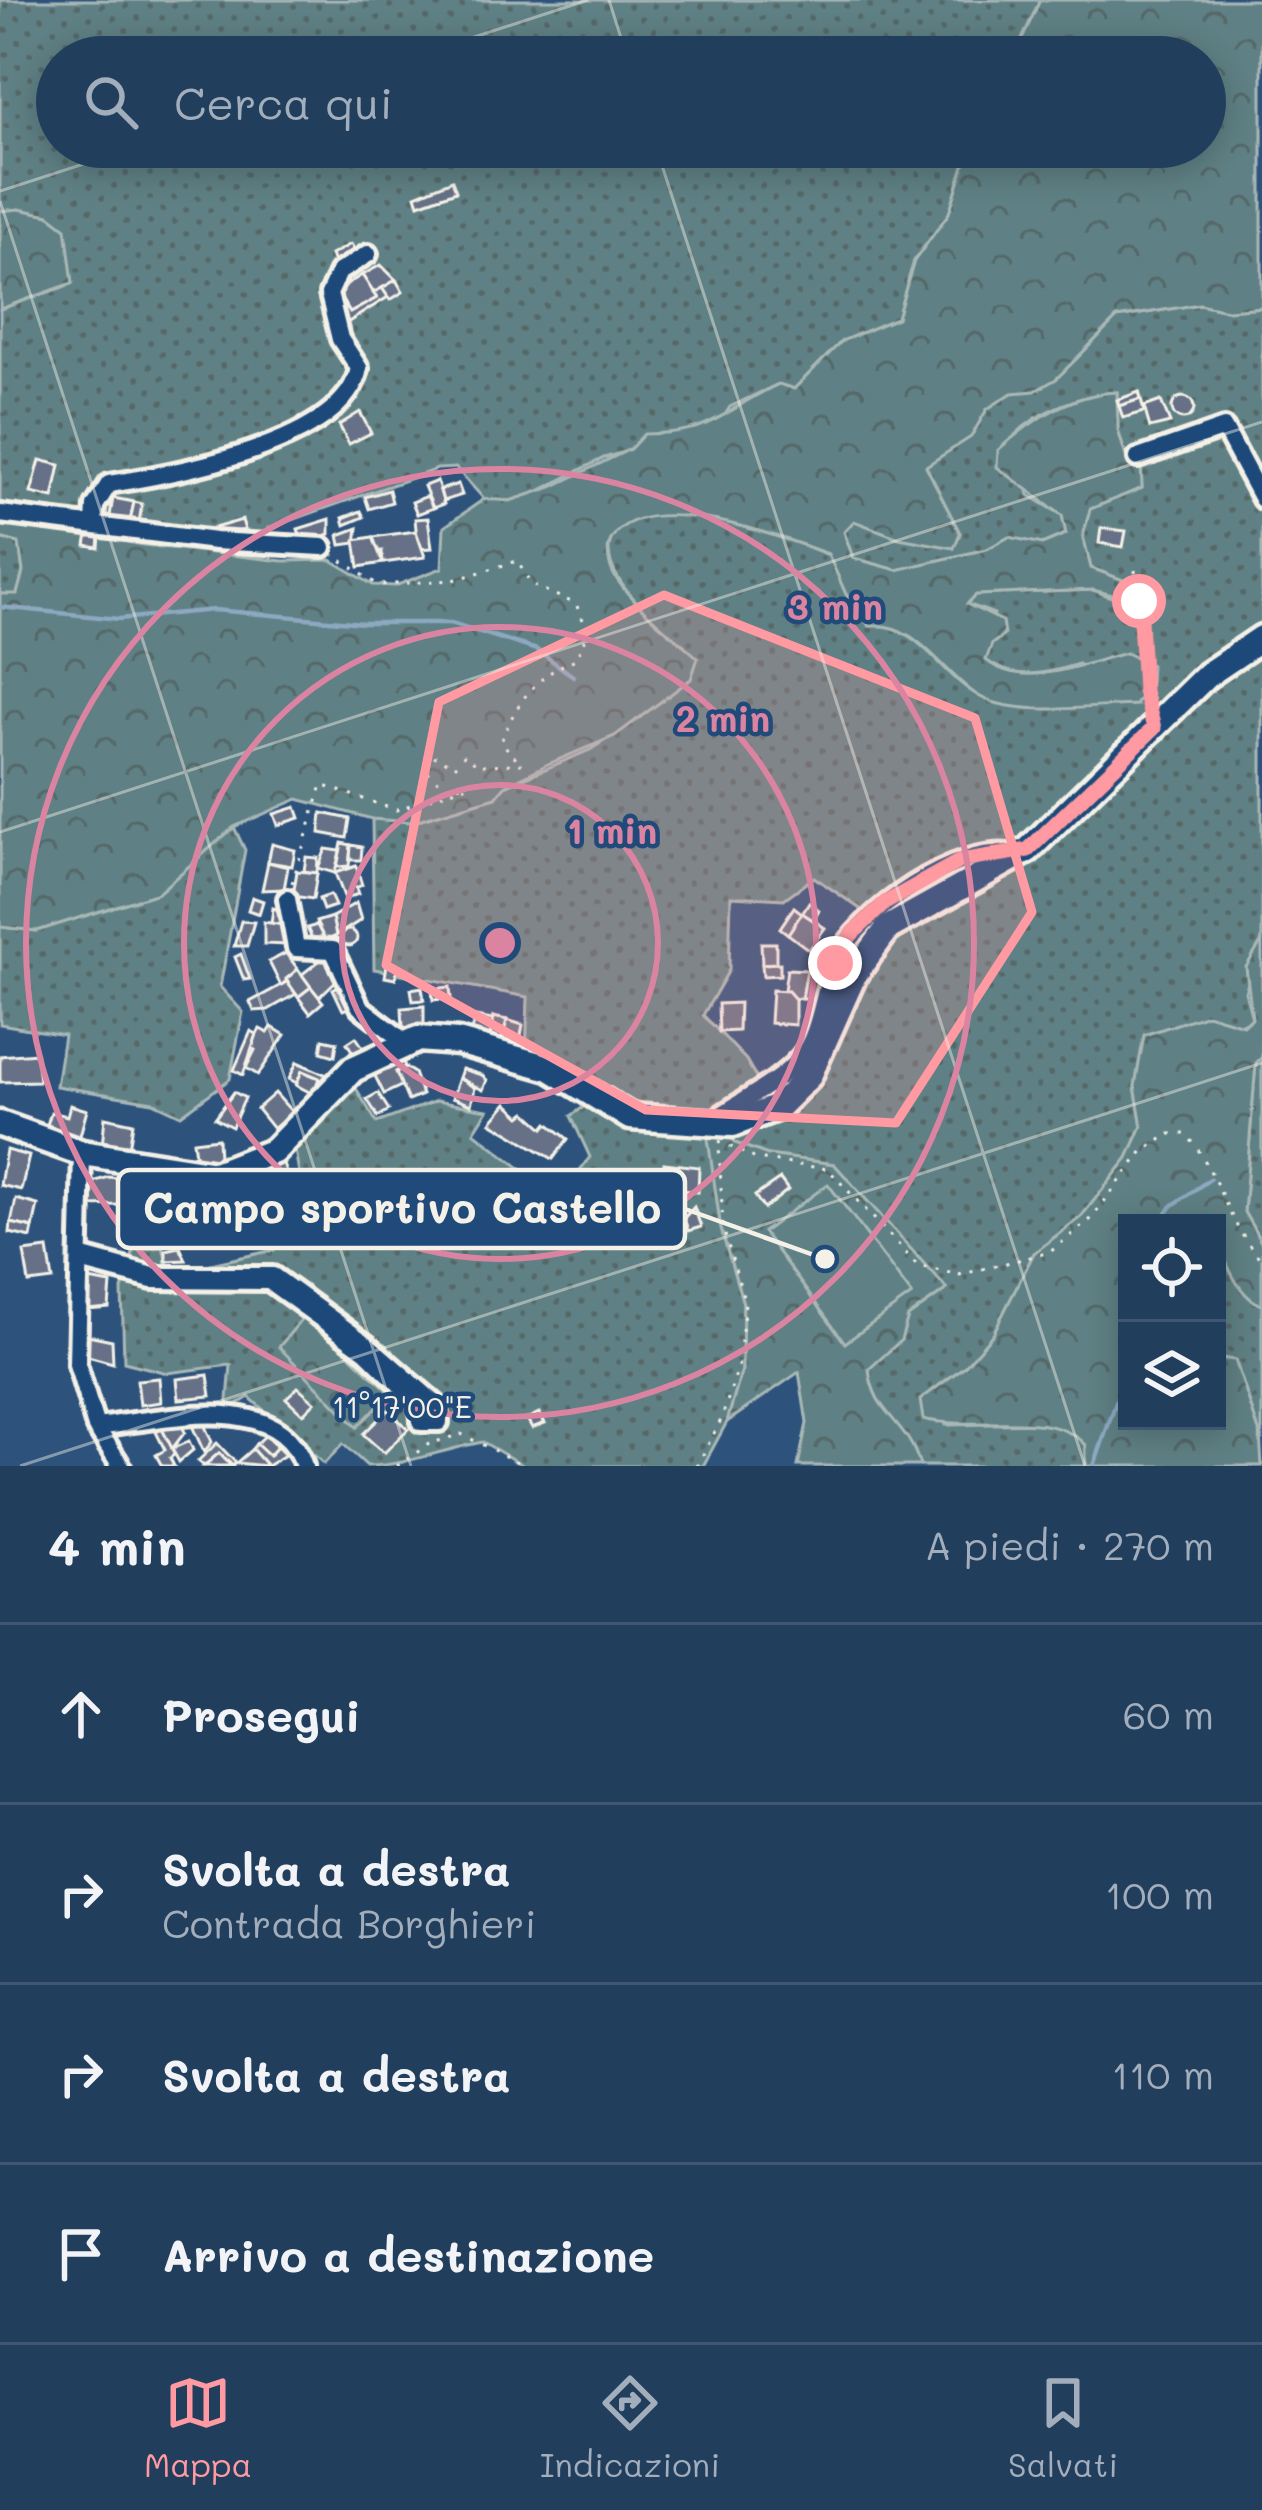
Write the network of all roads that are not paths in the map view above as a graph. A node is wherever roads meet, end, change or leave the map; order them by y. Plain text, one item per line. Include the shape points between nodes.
1 (368, 254) dead end
2 (1138, 458) dead end
3 (1262, 499) edge
4 (0, 514) edge
5 (94, 525) junction
6 (323, 547) road end
7 (1262, 638) edge
8 (287, 898) road end
9 (404, 1041) junction
10 (0, 1124) edge
11 (82, 1153) junction
12 (80, 1259) junction
13 (96, 1427) junction
14 (121, 1466) edge
15 (304, 1466) edge

1 - 5 street via 339,272 328,294 358,368 356,385 253,452 109,484
2 - 3 street via 1224,428
4 - 5 street
5 - 6 street
7 - 9 street via 1207,675 1016,856 888,928 854,975 809,1076 778,1107 715,1133 630,1117 550,1068 458,1042
8 - 9 street via 296,947 333,950 360,1007
9 - 11 street via 353,1069 274,1150 243,1166 181,1172
10 - 11 street
11 - 12 street
12 - 12 street via 152,1280 268,1281 366,1351 420,1404 422,1422 439,1422 436,1404 273,1276 153,1276
12 - 13 street via 77,1364
13 - 14 street
13 - 15 street via 224,1414 264,1423 297,1445

